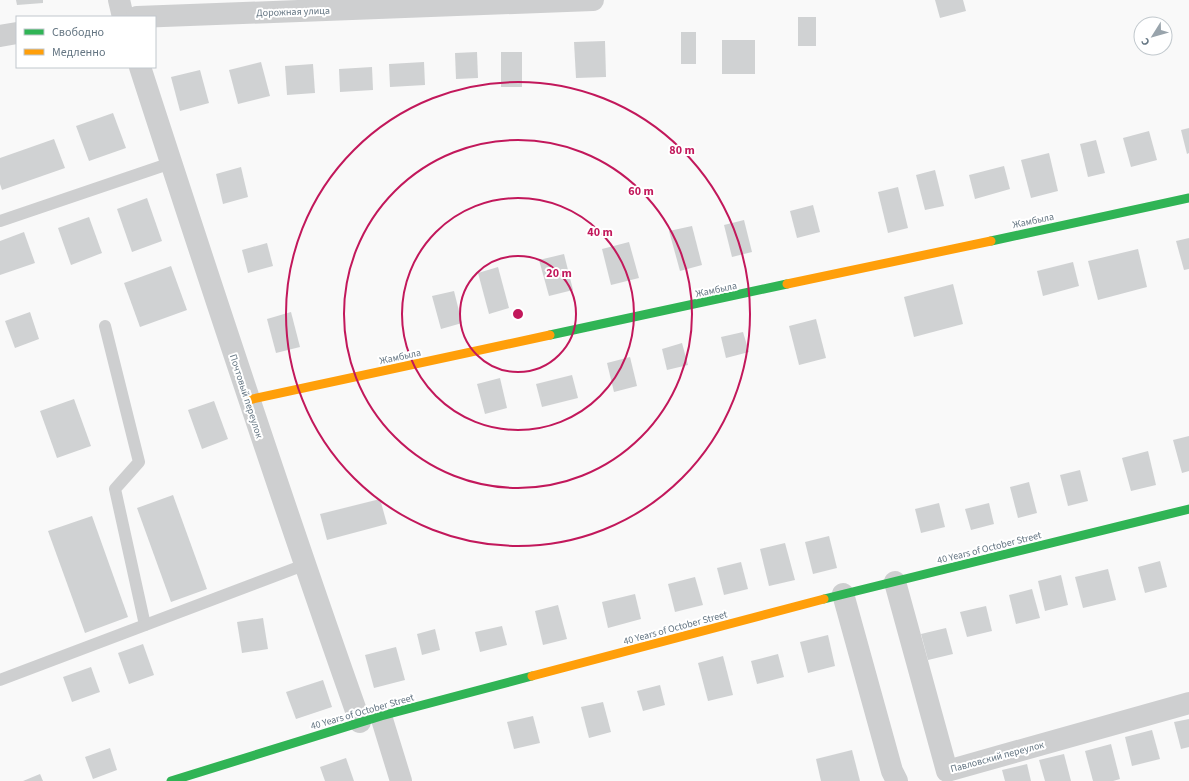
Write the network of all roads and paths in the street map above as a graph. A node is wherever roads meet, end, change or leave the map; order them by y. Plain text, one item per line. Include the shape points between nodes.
1 (119, 0) edge
2 (593, 0) edge
3 (123, 16) edge
4 (156, 16) edge
5 (16, 33) edge
6 (0, 36) edge
7 (140, 68) edge
8 (171, 163) junction
9 (1189, 198) edge
10 (0, 222) edge
11 (105, 326) dead end
12 (248, 400) junction
13 (1189, 509) edge
14 (304, 565) junction
15 (895, 582) junction
16 (843, 594) junction
17 (145, 625) junction
18 (0, 680) edge
19 (1189, 703) edge
20 (381, 716) junction
21 (360, 722) junction
22 (171, 781) edge
23 (401, 781) edge
24 (897, 781) edge

1 - 3 street
2 - 4 street, Дорожная улица
5 - 6 street
7 - 8 street, Почтовый переулок
8 - 10 lane
8 - 12 street, Почтовый переулок
9 - 12 street, Жамбыла
11 - 17 lane via 139,462 115,489
12 - 14 street, Почтовый переулок
13 - 15 street, 40 Years of October Street
14 - 17 lane
14 - 21 street, Почтовый переулок
15 - 16 street, 40 Years of October Street
15 - 19 street, Павловский переулок via 947,771
16 - 20 street, 40 Years of October Street
16 - 24 street via 892,771
17 - 18 lane
20 - 21 street, 40 Years of October Street
20 - 23 street
21 - 22 street, 40 Years of October Street

